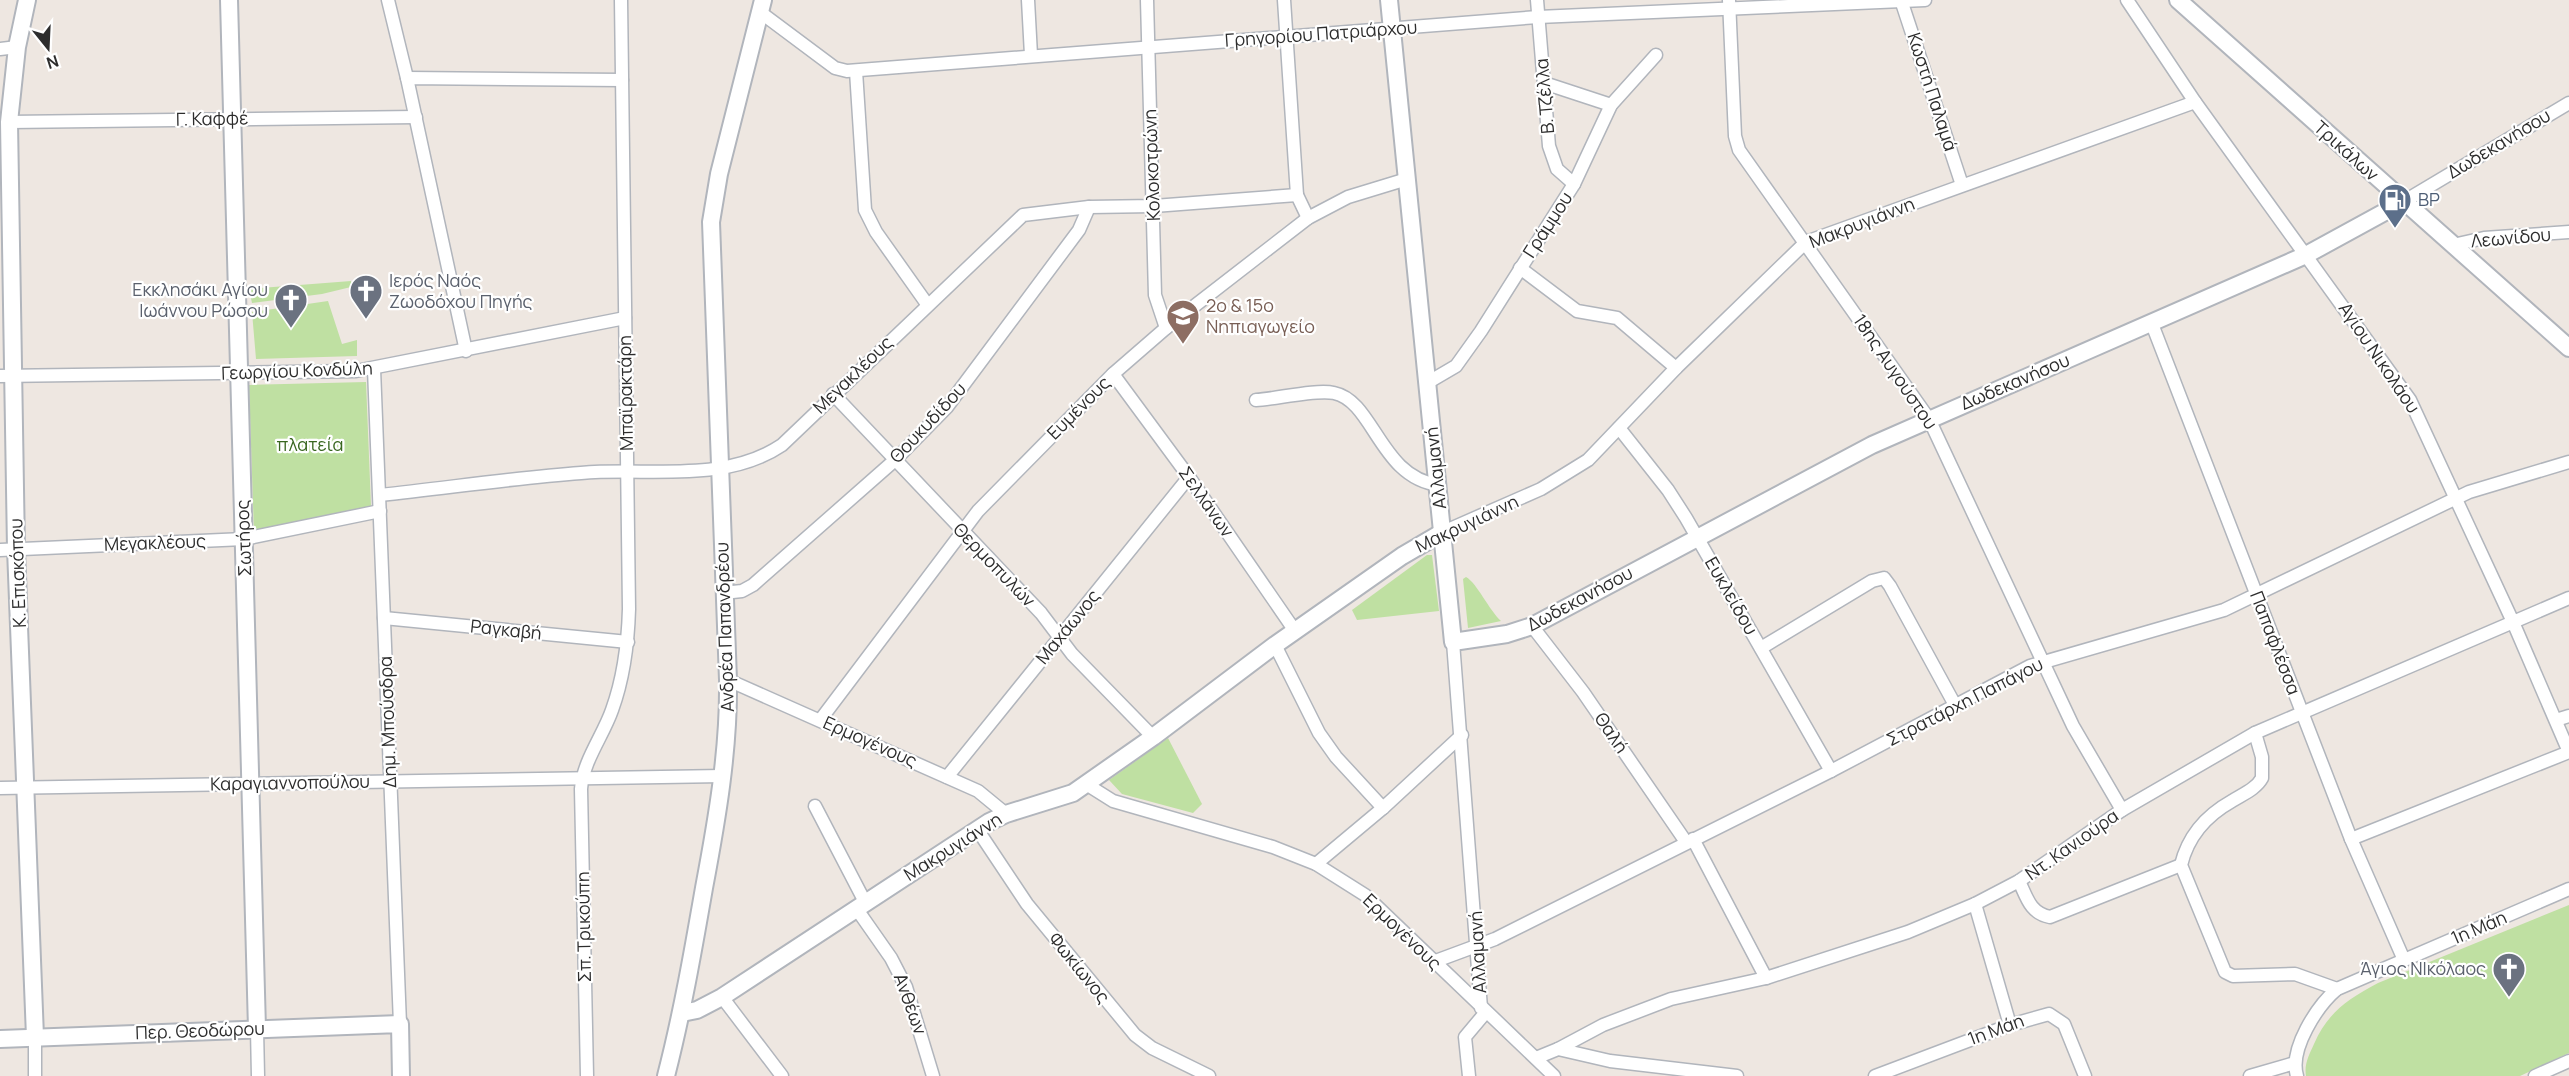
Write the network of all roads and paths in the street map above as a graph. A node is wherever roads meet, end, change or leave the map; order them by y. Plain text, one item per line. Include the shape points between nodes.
1 (27, 0) edge
2 (229, 0) edge
3 (388, 0) edge
4 (621, 0) edge
5 (1028, 0) edge
6 (1147, 0) edge
7 (1284, 0) edge
8 (1389, 0) edge
9 (1537, 0) edge
10 (1901, 0) edge
11 (1925, 0) edge
12 (2127, 0) edge
13 (2178, 0) edge
14 (1729, 4) edge
15 (1650, 5) edge
16 (761, 6) edge
17 (1538, 17) junction
18 (1392, 30) junction
19 (1286, 36) junction
20 (1148, 46) junction
21 (17, 47) junction
22 (0, 49) edge
23 (1031, 55) junction
24 (1656, 55) dead end
25 (856, 71) junction
26 (407, 78) junction
27 (622, 80) junction
28 (1545, 83) junction
29 (2195, 102) junction
30 (2569, 103) edge
31 (1611, 105) junction
32 (416, 117) junction
33 (232, 119) junction
34 (9, 122) junction
35 (1407, 178) junction
36 (1574, 184) junction
37 (1962, 185) junction
38 (1297, 195) junction
39 (2403, 202) junction
40 (1154, 206) junction
41 (1089, 207) junction
42 (1308, 218) junction
43 (2569, 232) edge
44 (1806, 242) junction
45 (2452, 245) junction
46 (2306, 255) junction
47 (1520, 268) junction
48 (927, 304) junction
49 (625, 318) junction
50 (2152, 324) junction
51 (1166, 328) junction
52 (2569, 348) edge
53 (466, 351) junction
54 (1677, 368) junction
55 (374, 369) junction
56 (239, 374) junction
57 (1113, 374) junction
58 (7, 376) edge
59 (1427, 383) junction
60 (833, 394) junction
61 (1256, 400) dead end
62 (1929, 418) junction
63 (1619, 428) junction
64 (895, 460) junction
65 (2569, 462) edge
66 (719, 469) junction
67 (627, 471) junction
68 (1189, 477) junction
69 (1439, 485) junction
70 (380, 495) junction
71 (2456, 498) junction
72 (380, 511) junction
73 (962, 532) junction
74 (1443, 532) junction
75 (1697, 537) junction
76 (244, 539) junction
77 (8, 549) edge
78 (723, 593) junction
79 (2257, 596) junction
80 (2569, 598) edge
81 (384, 618) junction
82 (2513, 622) junction
83 (1532, 626) junction
84 (1295, 631) junction
85 (1060, 638) junction
86 (628, 642) junction
87 (1454, 642) junction
88 (1275, 645) junction
89 (1761, 648) junction
90 (2042, 662) junction
91 (728, 680) junction
92 (1955, 705) junction
93 (2302, 712) junction
94 (2569, 716) edge
95 (820, 719) junction
96 (2556, 720) junction
97 (2255, 733) junction
98 (1462, 735) junction
99 (1153, 737) junction
100 (2569, 752) edge
101 (1831, 771) junction
102 (723, 776) junction
103 (947, 777) junction
104 (583, 778) junction
105 (390, 781) junction
106 (250, 784) junction
107 (1086, 784) junction
108 (26, 787) junction
109 (0, 788) edge
110 (815, 806) dead end
111 (1383, 808) junction
112 (2122, 810) junction
113 (1006, 814) junction
114 (977, 829) junction
115 (2351, 839) junction
116 (1690, 841) junction
117 (1316, 864) junction
118 (2181, 865) junction
119 (2019, 881) junction
120 (2569, 889) edge
121 (1975, 904) junction
122 (860, 905) junction
123 (1478, 947) junction
124 (2404, 960) junction
125 (1433, 962) junction
126 (1766, 978) junction
127 (2337, 989) junction
128 (722, 997) junction
129 (1484, 1010) junction
130 (682, 1013) junction
131 (400, 1024) junction
132 (2010, 1025) junction
133 (257, 1029) junction
134 (35, 1037) junction
135 (0, 1039) edge
136 (1558, 1050) junction
137 (1536, 1058) junction
138 (2569, 1061) edge
139 (2296, 1070) edge
140 (35, 1076) edge
141 (258, 1076) edge
142 (401, 1076) edge
143 (587, 1076) edge
144 (666, 1076) edge
145 (782, 1076) edge
146 (933, 1076) edge
147 (1209, 1076) edge
148 (1469, 1076) edge
149 (1554, 1076) edge
150 (1737, 1076) edge
151 (1875, 1076) edge
152 (2085, 1076) edge
153 (2250, 1076) edge
154 (2535, 1076) edge

1 - 21 street, Κ. Επισκόπου
2 - 33 street, Σωτήρος
3 - 26 street
4 - 27 street, Μπαϊρακτάρη
5 - 23 street
6 - 20 street, Κολοκοτρώνη
7 - 19 street
8 - 18 street, Αλλαμανή
9 - 17 street, Β. Τζέλλα
10 - 11 street
10 - 14 street, Γρηγορίου Πατριάρχου
10 - 37 street, Κωστή Παλαμά
12 - 29 street, Αγίου Νικολάου
13 - 39 street, Τρικάλων
14 - 15 street, Γρηγορίου Πατριάρχου
14 - 44 street, 18ης Αυγούστου via 1737,146
15 - 17 street, Γρηγορίου Πατριάρχου
16 - 25 street, Γρηγορίου Πατριάρχου via 835,68
16 - 66 street, Ανδρέα Παπανδρέου via 720,174 710,243
17 - 18 street, Γρηγορίου Πατριάρχου
17 - 28 street, Β. Τζέλλα
18 - 19 street, Γρηγορίου Πατριάρχου
18 - 35 street, Αλλαμανή
19 - 20 street, Γρηγορίου Πατριάρχου
19 - 38 street
20 - 23 street, Γρηγορίου Πατριάρχου
20 - 40 street, Κολοκοτρώνη
21 - 22 street
21 - 34 street, Κ. Επισκόπου
23 - 25 street, Γρηγορίου Πατριάρχου
24 - 31 street, Γράμμου
25 - 48 street via 865,210
26 - 27 street
26 - 32 street
27 - 49 street, Μπαϊρακτάρη
28 - 31 street
28 - 36 street, Β. Τζέλλα via 1553,159 1557,169
29 - 37 street, Μακρυγιάννη
29 - 46 street, Αγίου Νικολάου
30 - 39 street, Δωδεκανήσου
31 - 36 street, Γράμμου
32 - 33 street, Γ. Καφφέ
32 - 53 street
33 - 34 street, Γ. Καφφέ
33 - 56 street, Σωτήρος
34 - 58 street, Κ. Επισκόπου
35 - 42 street, Ευμένους via 1348,197
35 - 59 street, Αλλαμανή
36 - 47 street, Γράμμου
37 - 44 street, Μακρυγιάννη
38 - 40 street, Μεγακλέους
38 - 42 street
39 - 45 street, Τρικάλων
39 - 46 street, Δωδεκανήσου
40 - 41 street, Μεγακλέους
40 - 51 street, Κολοκοτρώνη via 1155,295
41 - 48 street, Μεγακλέους via 1023,215
41 - 64 street, Θουκυδίδου via 1079,230 957,396
42 - 51 street, Ευμένους
43 - 45 street, Λεωνίδου
44 - 54 street, Μακρυγιάννη
44 - 62 street, 18ης Αυγούστου
45 - 52 street, Τρικάλων
46 - 50 street, Δωδεκανήσου
46 - 71 street, Αγίου Νικολάου via 2407,394
47 - 54 street via 1577,311 1617,318
47 - 59 street, Γράμμου via 1456,366
48 - 60 street, Μεγακλέους
49 - 53 street, Γεωργίου Κονδύλη
49 - 67 street, Μπαϊρακτάρη
50 - 62 street, Δωδεκανήσου
50 - 79 street, Παπαφλέσσα
51 - 57 street, Ευμένους
53 - 55 street, Γεωργίου Κονδύλη
54 - 63 street, Μακρυγιάννη
55 - 56 street, Γεωργίου Κονδύλη
55 - 70 street, Δημ. Μπούσδρα
56 - 58 street, Γεωργίου Κονδύλη
56 - 76 street, Σωτήρος
57 - 68 street, Σελλάνων
57 - 73 street, Ευμένους
58 - 77 street, Κ. Επισκόπου
59 - 69 street, Αλλαμανή
60 - 64 street, Θερμοπυλών
60 - 66 street, Μεγακλέους via 776,449 747,464
61 - 69 street via 1339,395 1354,405 1399,466 1419,479
62 - 75 street, Δωδεκανήσου
62 - 90 street, 18ης Αυγούστου
63 - 74 street, Μακρυγιάννη via 1568,475
63 - 75 street, Ευκλείδου via 1668,490
64 - 73 street, Θερμοπυλών
64 - 78 street, Θουκυδίδου via 753,585
65 - 71 street, Στρατάρχη Παπάγου
66 - 67 street, Μεγακλέους
66 - 78 street, Ανδρέα Παπανδρέου
67 - 70 street, Μεγακλέους via 582,472
67 - 86 street, Μπαϊρακτάρη
68 - 84 street, Σελλάνων
68 - 85 street, Μαχάωνος
69 - 74 street, Αλλαμανή
70 - 72 street, Δημ. Μπούσδρα
71 - 79 street, Στρατάρχη Παπάγου
71 - 82 street, Αγίου Νικολάου
72 - 76 street, Μεγακλέους
72 - 81 street, Δημ. Μπούσδρα
73 - 85 street, Θερμοπυλών via 1041,613
73 - 95 street, Ευμένους
74 - 84 street, Μακρυγιάννη
74 - 87 street, Αλλαμανή
75 - 83 street, Δωδεκανήσου
75 - 89 street, Ευκλείδου
76 - 77 street, Μεγακλέους
76 - 106 street, Σωτήρος
77 - 108 street, Κ. Επισκόπου
78 - 91 street, Ανδρέα Παπανδρέου
79 - 90 street, Στρατάρχη Παπάγου via 2199,618
79 - 93 street, Παπαφλέσσα
80 - 82 street, Ντ. Κανιούρα
81 - 86 street, Ραγκαβή
81 - 105 street, Δημ. Μπούσδρα
82 - 93 street, Ντ. Κανιούρα
82 - 96 street, Αγίου Νικολάου
83 - 87 street, Δωδεκανήσου
83 - 116 street, Θαλή
84 - 88 street, Μακρυγιάννη
85 - 99 street, Θερμοπυλών
85 - 103 street, Μαχάωνος
86 - 104 street, Μπαϊρακτάρη via 611,711
87 - 98 street, Αλλαμανή
88 - 99 street, Μακρυγιάννη
88 - 111 street via 1319,733
89 - 92 street via 1872,581 1884,578
89 - 101 street, Ευκλείδου
90 - 92 street, Στρατάρχη Παπάγου
90 - 112 street, 18ης Αυγούστου via 2083,746
91 - 95 street, Ερμογένους
91 - 102 street, Ανδρέα Παπανδρέου
92 - 101 street, Στρατάρχη Παπάγου
93 - 97 street, Ντ. Κανιούρα
93 - 115 street, Παπαφλέσσα
94 - 96 street
95 - 103 street, Ερμογένους
96 - 100 street, Αγίου Νικολάου
97 - 112 street, Ντ. Κανιούρα
97 - 118 street via 2262,757 2262,778 2250,791 2206,819 2185,849
98 - 111 street
98 - 123 street, Αλλαμανή
99 - 107 street, Μακρυγιάννη
100 - 115 street
101 - 116 street, Στρατάρχη Παπάγου
102 - 104 street, Καραγιαννοπούλου
102 - 130 street, Ανδρέα Παπανδρέου
103 - 113 street, Ερμογένους via 978,791
104 - 105 street, Καραγιαννοπούλου
104 - 143 street, Σπ. Τρικούπη
105 - 106 street, Καραγιαννοπούλου
105 - 131 street, Δημ. Μπούσδρα
106 - 108 street, Καραγιαννοπούλου
106 - 133 street, Σωτήρος
107 - 113 street, Μακρυγιάννη via 1057,800
107 - 117 street, Ερμογένους via 1113,801 1273,847
108 - 109 street, Καραγιαννοπούλου
108 - 134 street, Κ. Επισκόπου
110 - 122 street, Ανθέων
111 - 117 street
112 - 119 street, Ντ. Κανιούρα
113 - 114 street, Μακρυγιάννη
114 - 122 street, Μακρυγιάννη
114 - 147 street, Φωκίωνος via 1027,904 1135,1035 1152,1048
115 - 124 street, Παπαφλέσσα
116 - 123 street, Στρατάρχη Παπάγου
116 - 126 street, Θαλή
117 - 125 street, Ερμογένους via 1365,895
118 - 119 street via 2050,917 2032,909
118 - 127 street via 2223,969 2229,974 2295,974
119 - 121 street, Ντ. Κανιούρα
120 - 124 street, 1η Μάη
121 - 126 street, Ντ. Κανιούρα via 1908,932
121 - 132 street
122 - 128 street, Μακρυγιάννη
122 - 146 street, Ανθέων via 906,987
123 - 125 street, Στρατάρχη Παπάγου
123 - 129 street, Αλλαμανή
124 - 127 street, 1η Μάη
125 - 129 street, Ερμογένους
126 - 136 street, Ντ. Κανιούρα via 1671,999 1603,1025
127 - 139 street, 1η Μάη via 2318,1012 2302,1043
128 - 130 street, Μακρυγιάννη
128 - 145 street
129 - 137 street, Ερμογένους
129 - 148 street via 1465,1037
130 - 144 street, Ανδρέα Παπανδρέου
131 - 133 street, Περ. Θεοδώρου
131 - 142 street, Δημ. Μπούσδρα
132 - 151 street, 1η Μάη
132 - 152 street, 1η Μάη via 2045,1014 2058,1017
133 - 134 street, Περ. Θεοδώρου
133 - 141 street, Σωτήρος
134 - 135 street, Περ. Θεοδώρου
134 - 140 street, Κ. Επισκόπου
136 - 137 street
136 - 150 street via 1610,1061
137 - 149 street, Ερμογένους
138 - 154 street
139 - 153 street, 1η Μάη

